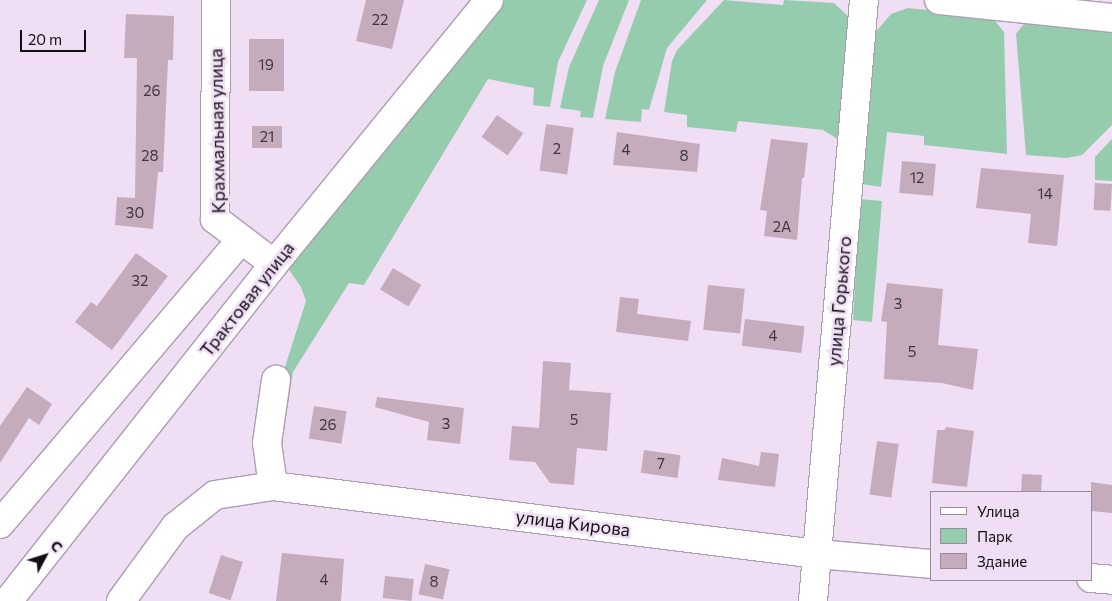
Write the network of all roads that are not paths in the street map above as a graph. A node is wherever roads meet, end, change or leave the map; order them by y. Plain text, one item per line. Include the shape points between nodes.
1 (216, 0) edge
2 (489, 0) edge
3 (864, 0) edge
4 (939, 0) edge
5 (977, 2) edge
6 (1112, 18) edge
7 (241, 240) junction
8 (274, 264) junction
9 (276, 380) dead end
10 (273, 486) junction
11 (0, 524) edge
12 (818, 554) junction
13 (930, 564) edge
14 (1092, 578) edge
15 (1112, 580) edge
16 (8, 601) edge
17 (121, 601) edge
18 (812, 601) edge

1 - 7 street, Крахмальная улица via 215,220
2 - 8 street, Трактовая улица
3 - 12 street, улица Горького
4 - 5 street
5 - 6 street
7 - 8 street, Крахмальная улица
7 - 11 street
8 - 16 street, Трактовая улица
9 - 10 street via 267,443
10 - 12 street, улица Кирова
10 - 17 street, улица Кирова via 215,495 175,527
12 - 13 street, улица Кирова
12 - 18 street, улица Горького
14 - 15 street

